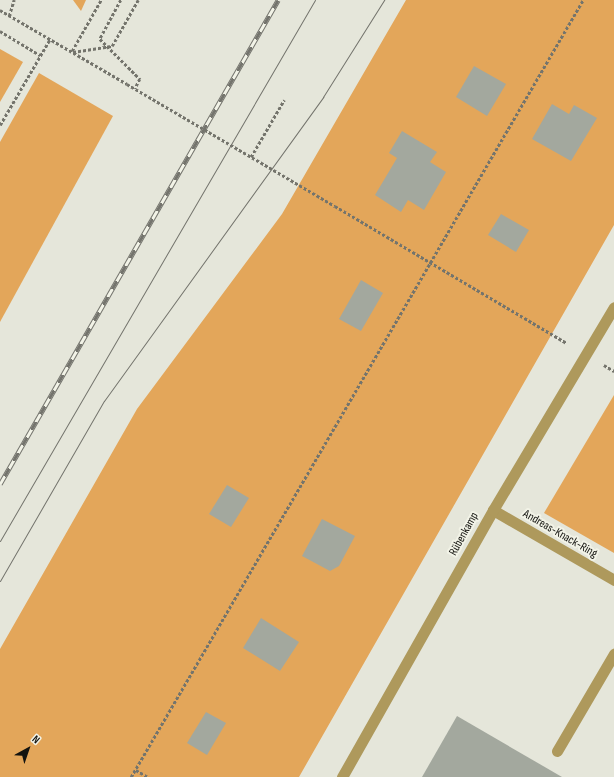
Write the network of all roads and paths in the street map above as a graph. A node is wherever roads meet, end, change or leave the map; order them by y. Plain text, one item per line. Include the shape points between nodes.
1 (14, 0) edge
2 (101, 0) edge
3 (121, 0) edge
4 (138, 0) edge
5 (583, 0) edge
6 (0, 10) edge
7 (9, 16) junction
8 (0, 31) edge
9 (50, 39) junction
10 (72, 52) junction
11 (40, 55) junction
12 (136, 89) junction
13 (284, 100) dead end
14 (0, 125) edge
15 (250, 156) junction
16 (430, 261) junction
17 (614, 307) edge
18 (564, 341) dead end
19 (600, 362) dead end
20 (614, 371) edge
21 (492, 510) junction
22 (614, 580) edge
23 (614, 654) edge
24 (557, 751) dead end
25 (136, 770) junction
26 (131, 777) edge
27 (148, 777) edge
28 (342, 777) edge

1 - 7 path
2 - 10 path
3 - 12 path, bridge via 100,39 140,79
4 - 10 path via 112,46
5 - 16 path
6 - 7 path
7 - 9 path
8 - 11 path
9 - 10 path
9 - 11 path
10 - 12 path, bridge
11 - 14 path
12 - 15 path, bridge
13 - 15 path
15 - 16 path, bridge
16 - 18 path
16 - 25 path
17 - 21 street, Rübenkamp
19 - 20 path
21 - 22 street, Andreas-Knack-Ring
21 - 28 street, Rübenkamp
23 - 24 street
25 - 26 path
25 - 27 path

